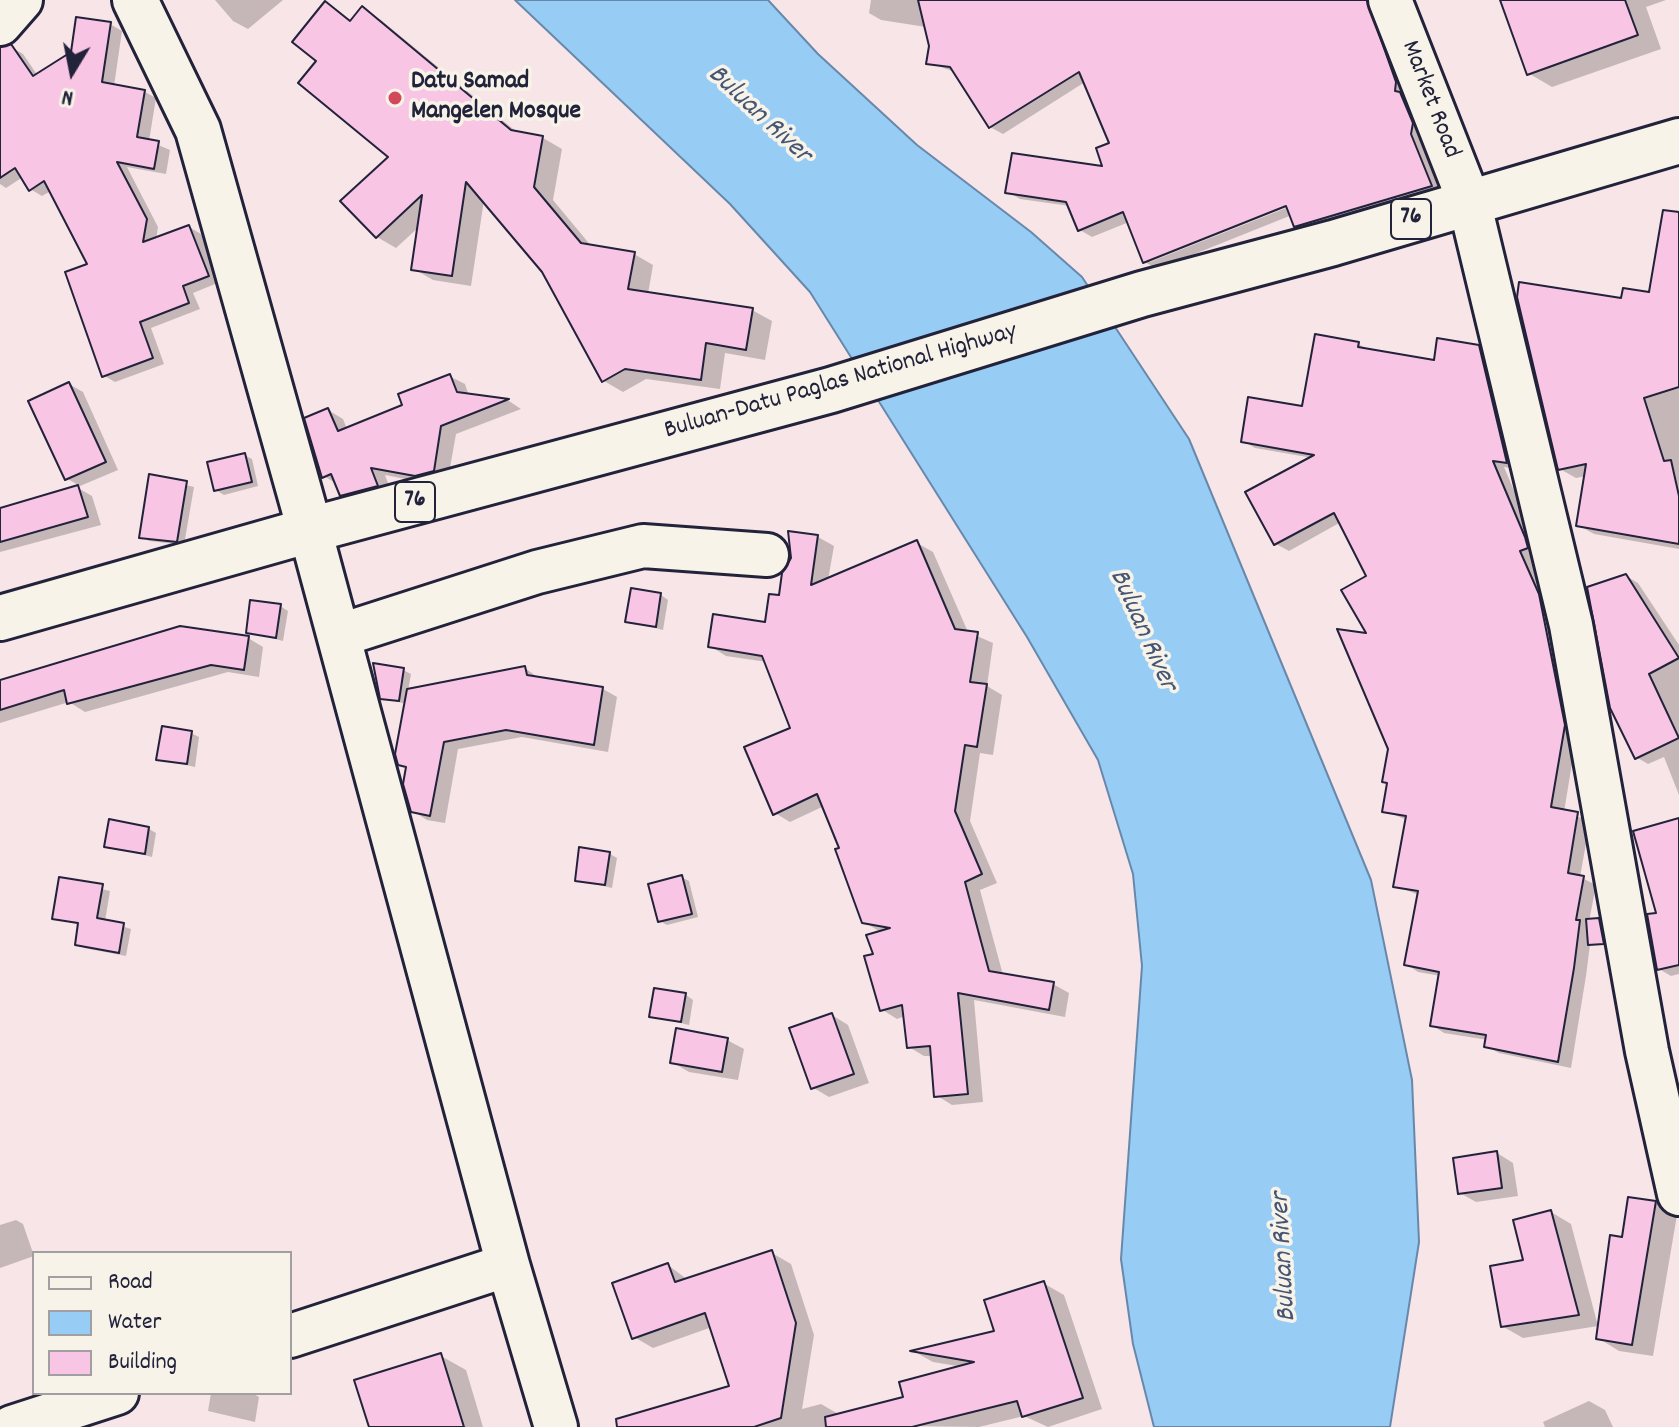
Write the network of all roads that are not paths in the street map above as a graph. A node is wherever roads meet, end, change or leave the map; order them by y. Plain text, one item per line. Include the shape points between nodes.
1 (21, 0) edge
2 (135, 0) edge
3 (1390, 0) edge
4 (0, 24) edge
5 (1679, 141) edge
6 (1469, 201) junction
7 (310, 530) junction
8 (767, 555) dead end
9 (0, 618) edge
10 (341, 635) junction
11 (1679, 1194) edge
12 (508, 1265) junction
13 (292, 1335) edge
14 (111, 1395) edge
15 (12, 1427) edge
16 (556, 1427) edge

1 - 4 street
2 - 7 main road via 198,130
3 - 6 street, Market Road
5 - 6 main road, Buluan-Datu Paglas National Highway / 76
6 - 7 main road, Buluan-Datu Paglas National Highway / 76 via 831,390
6 - 11 street, Market Road via 1571,625 1647,1051
7 - 9 main road, Buluan-Datu Paglas National Highway / 76
7 - 10 street
8 - 10 street via 643,546 537,572
10 - 12 street
12 - 13 street
12 - 16 street
14 - 15 street

